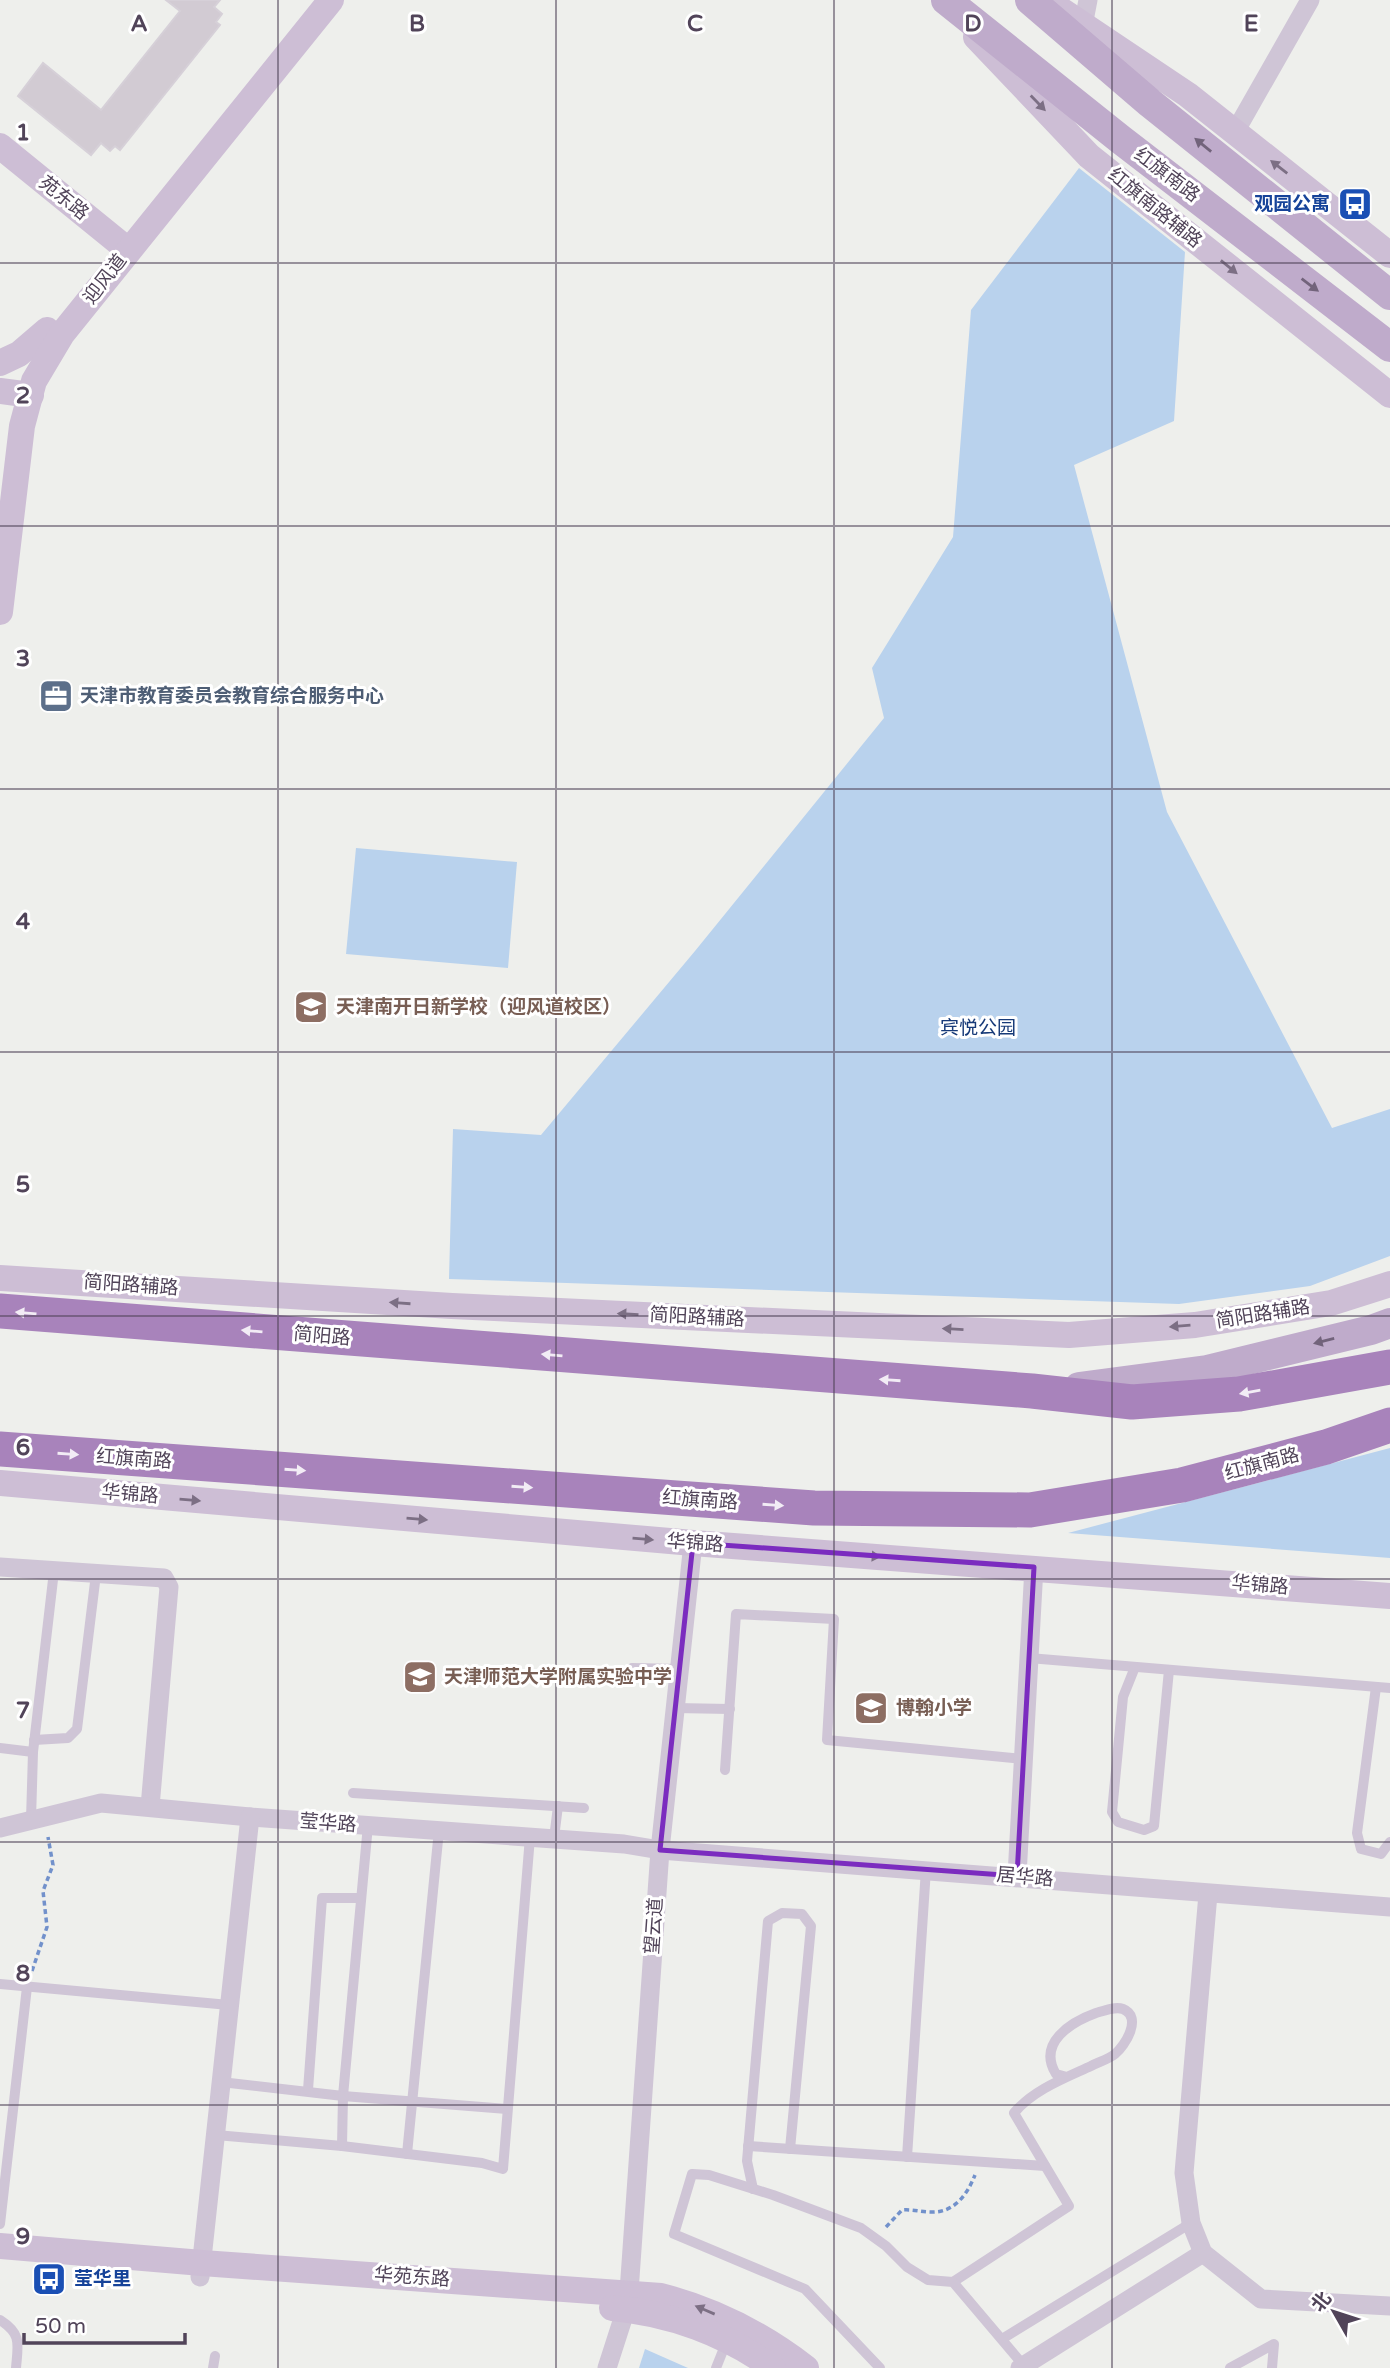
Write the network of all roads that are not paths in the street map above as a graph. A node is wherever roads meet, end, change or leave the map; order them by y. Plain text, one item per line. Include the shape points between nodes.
1 (310, 0) edge
2 (331, 0) edge
3 (940, 0) edge
4 (946, 0) edge
5 (1030, 0) edge
6 (1046, 0) edge
7 (1088, 0) edge
8 (1310, 0) edge
9 (1083, 26) junction
10 (1235, 132) junction
11 (0, 146) edge
12 (0, 169) edge
13 (117, 249) junction
14 (1390, 255) edge
15 (1390, 295) edge
16 (1390, 347) edge
17 (14, 383) edge
18 (1390, 395) edge
19 (0, 494) edge
20 (0, 612) edge
21 (0, 1278) edge
22 (1390, 1283) edge
23 (0, 1311) edge
24 (1390, 1323) edge
25 (1390, 1367) edge
26 (1032, 1391) junction
27 (1390, 1425) edge
28 (0, 1449) edge
29 (0, 1483) edge
30 (693, 1543) junction
31 (0, 1567) edge
32 (1034, 1567) junction
33 (54, 1571) junction
34 (96, 1574) junction
35 (1390, 1596) edge
36 (1029, 1658) junction
37 (1135, 1667) junction
38 (632, 1668) dead end
39 (679, 1669) junction
40 (1169, 1670) junction
41 (1376, 1687) junction
42 (1390, 1688) edge
43 (675, 1708) junction
44 (730, 1709) junction
45 (34, 1740) junction
46 (0, 1748) edge
47 (33, 1752) junction
48 (1024, 1759) junction
49 (725, 1770) dead end
50 (353, 1793) dead end
51 (558, 1806) junction
52 (150, 1807) junction
53 (584, 1808) dead end
54 (250, 1817) junction
55 (38, 1819) junction
56 (368, 1825) junction
57 (0, 1828) edge
58 (439, 1830) junction
59 (530, 1837) junction
60 (554, 1838) junction
61 (1390, 1842) edge
62 (660, 1850) junction
63 (926, 1869) junction
64 (1017, 1876) junction
65 (1208, 1894) junction
66 (360, 1898) junction
67 (1390, 1907) edge
68 (0, 1984) edge
69 (27, 1987) junction
70 (229, 2005) junction
71 (1067, 2077) junction
72 (221, 2082) junction
73 (308, 2091) junction
74 (343, 2096) junction
75 (412, 2102) junction
76 (507, 2109) junction
77 (216, 2135) junction
78 (342, 2146) junction
79 (748, 2146) junction
80 (790, 2149) junction
81 (407, 2154) junction
82 (907, 2157) junction
83 (1045, 2166) junction
84 (753, 2189) junction
85 (0, 2224) edge
86 (1191, 2224) junction
87 (0, 2246) edge
88 (1203, 2253) junction
89 (0, 2260) edge
90 (201, 2270) junction
91 (953, 2282) junction
92 (628, 2301) junction
93 (1390, 2306) edge
94 (0, 2320) edge
95 (731, 2331) junction
96 (1002, 2339) junction
97 (215, 2356) dead end
98 (1023, 2367) edge
99 (16, 2368) edge
100 (213, 2368) edge
101 (607, 2368) edge
102 (716, 2368) edge
103 (773, 2368) edge
104 (806, 2368) edge
105 (880, 2368) edge
106 (1230, 2368) edge
107 (1272, 2368) edge

1 - 13 street, 迎风道
2 - 13 street, 迎风道 via 161,209
3 -> 18 street, 红旗南路辅路 via 1089,156
4 -> 16 main road, 红旗南路
15 -> 5 main road via 1150,103
6 - 9 street
7 - 9 street
8 - 10 street
9 - 10 street
14 -> 10 street
11 - 13 street, 苑东路
12 - 13 street, 苑东路 via 73,228
13 - 17 street, 迎风道 via 47,330
13 - 17 street, 迎风道 via 62,334
17 - 19 street, 迎风道
17 - 20 street, 迎风道 via 22,426
22 -> 21 street, 简阳路辅路 via 1332,1303 1195,1325 1069,1335 452,1307
26 -> 23 highway, 简阳路
24 -> 26 main road via 1207,1370
25 -> 26 highway via 1238,1394 1132,1402
28 -> 27 highway, 红旗南路 via 814,1508 1030,1510 1182,1485
29 -> 30 street, 华锦路
30 -> 32 street, 华锦路
30 - 39 street, 望云道
31 - 33 street
32 - 35 street, 华锦路
32 - 36 street
33 - 34 street
33 - 45 lane
34 - 45 lane via 77,1729 68,1738
34 - 52 street via 164,1578 169,1587
36 - 37 lane
36 - 48 street
37 - 40 lane
37 - 40 lane via 1123,1697 1112,1812 1118,1822 1144,1830 1154,1826
38 - 39 lane
39 - 43 street, 望云道
40 - 41 lane
41 - 42 lane
41 - 61 lane via 1357,1833 1361,1849 1381,1854
43 - 44 lane
43 - 62 street, 望云道
44 - 48 lane via 736,1614 834,1619 827,1740
44 - 49 lane
45 - 47 lane
46 - 47 lane
47 - 55 lane
48 - 64 street
50 - 51 lane
51 - 53 lane
51 - 60 lane
52 - 54 street, 莹华路
52 - 55 street, 莹华路 via 101,1803
54 - 56 street, 莹华路
54 - 70 street
55 - 57 street, 莹华路
56 - 58 street, 莹华路
56 - 66 lane
58 - 59 street, 莹华路
58 - 75 lane
59 - 60 street, 莹华路
59 - 76 lane
60 - 62 street, 莹华路
62 - 63 street, 居华路
62 - 92 street, 望云道
63 - 64 street, 居华路
63 - 82 lane
64 - 65 street, 居华路
65 - 67 street, 居华路
65 - 86 street via 1184,2173
66 - 73 lane via 322,1898
66 - 74 lane
68 - 69 lane
69 - 70 lane
69 - 85 lane
70 - 72 street
71 - 71 lane via 1114,2055 1129,2040 1129,2014 1123,2009 1096,2013 1057,2035 1052,2068
71 - 83 lane via 1022,2103 1014,2113
72 - 73 lane
72 - 77 street
73 - 74 lane
74 - 75 lane
74 - 78 lane
75 - 76 lane
75 - 81 lane
76 - 81 lane via 503,2169
77 - 78 lane
77 - 90 street
78 - 81 lane
79 - 80 lane
79 - 80 lane via 768,1921 782,1913 802,1914 811,1926
79 - 84 lane
80 - 82 lane
82 - 83 lane
83 - 91 lane via 1069,2206
84 - 91 lane via 861,2228 928,2280
84 - 105 lane via 692,2174 674,2234 806,2289
86 - 88 street
86 - 96 lane
87 - 90 street, 华苑东路
88 - 93 street via 1261,2299
88 - 98 street
89 - 90 street, 华苑东路
90 - 92 street, 华苑东路
91 - 96 lane
92 - 95 street, 华苑东路 via 687,2322
92 - 101 street, 望云道
94 - 99 lane via 19,2340
95 - 102 lane
95 - 103 street, 华苑东路
95 - 104 street, 华苑东路 via 761,2336
96 - 98 lane
97 - 100 lane
106 - 107 lane via 1274,2344

